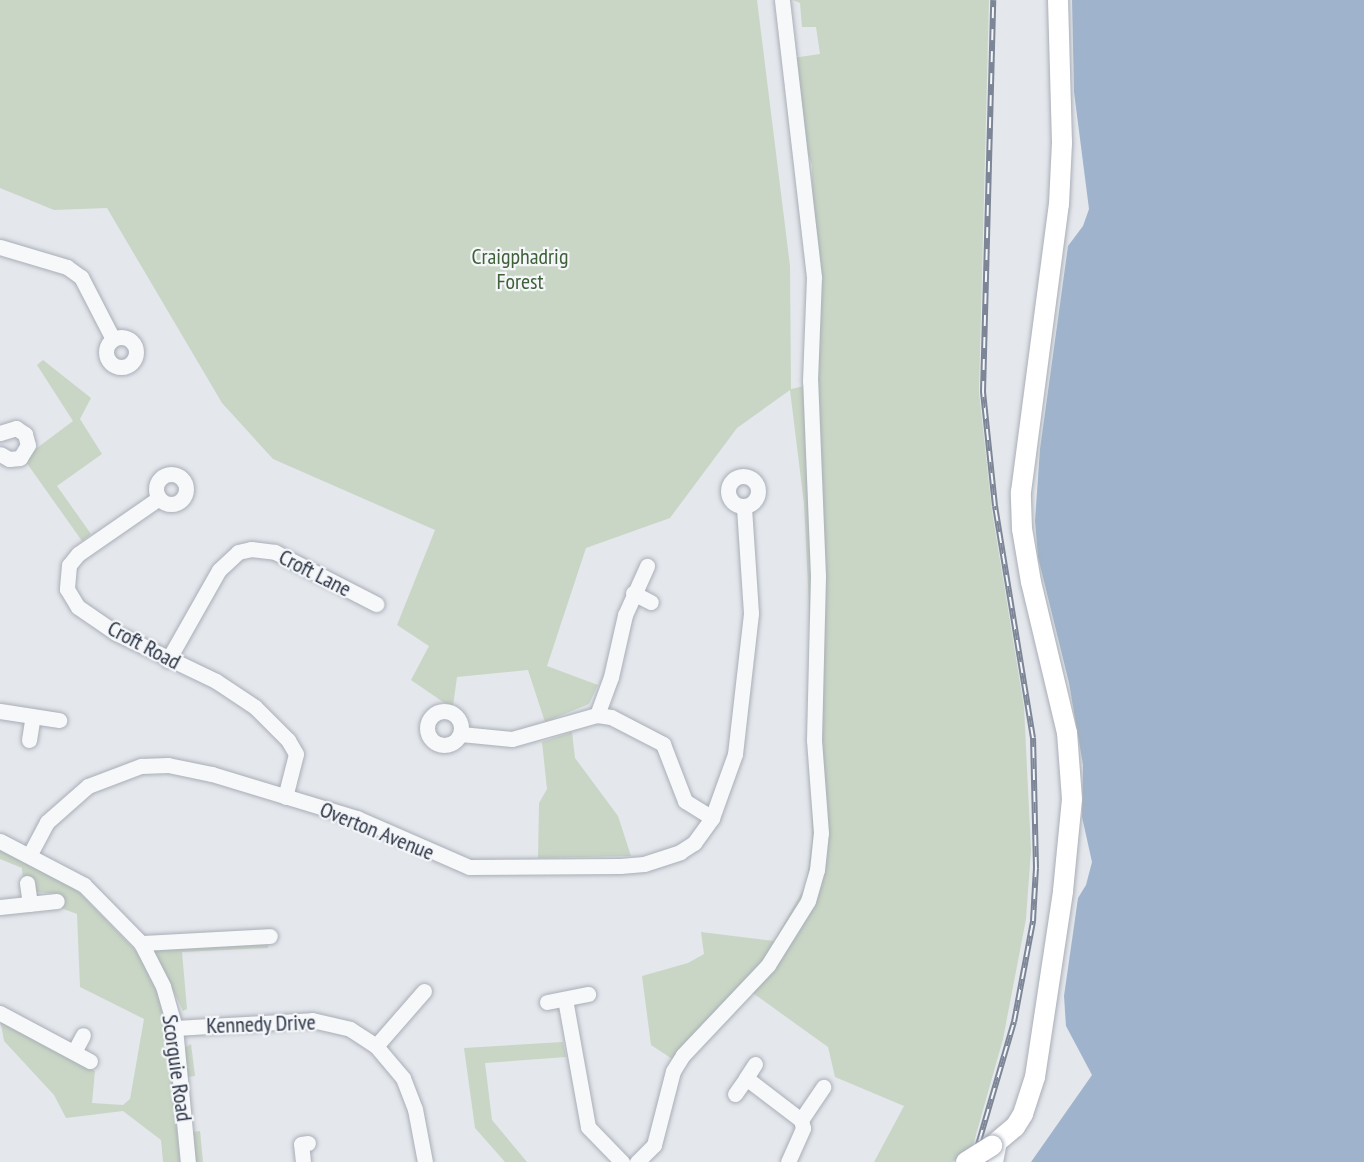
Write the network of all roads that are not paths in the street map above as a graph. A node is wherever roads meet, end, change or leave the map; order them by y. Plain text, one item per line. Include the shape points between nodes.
1 (782, 0) edge
2 (1058, 0) edge
3 (0, 247) edge
4 (113, 339) dead end
5 (0, 431) edge
6 (0, 454) edge
7 (159, 498) dead end
8 (744, 507) dead end
9 (647, 566) dead end
10 (633, 593) junction
11 (651, 602) dead end
12 (376, 604) dead end
13 (168, 660) junction
14 (0, 711) edge
15 (597, 715) junction
16 (33, 716) junction
17 (59, 720) dead end
18 (461, 734) dead end
19 (29, 740) dead end
20 (285, 797) junction
21 (712, 818) junction
22 (0, 841) edge
23 (30, 854) junction
24 (27, 883) dead end
25 (57, 901) dead end
26 (30, 904) junction
27 (0, 907) edge
28 (270, 936) dead end
29 (141, 943) junction
30 (423, 990) dead end
31 (588, 994) dead end
32 (565, 999) junction
33 (547, 1002) dead end
34 (0, 1013) edge
35 (175, 1028) junction
36 (83, 1035) dead end
37 (376, 1046) junction
38 (74, 1052) junction
39 (90, 1061) dead end
40 (755, 1064) dead end
41 (746, 1078) junction
42 (823, 1087) dead end
43 (735, 1094) dead end
44 (801, 1120) junction
45 (308, 1143) dead end
46 (995, 1150) edge
47 (188, 1162) edge
48 (303, 1162) edge
49 (425, 1162) edge
50 (622, 1162) edge
51 (637, 1162) edge
52 (788, 1162) edge
53 (966, 1162) edge

1 - 51 street via 814,277 810,381 818,576 814,740 821,833 817,870 808,901 768,965 683,1055 673,1071 654,1145
2 - 46 main road via 1062,143 1059,204 1051,283 1024,453 1022,519 1030,582 1067,733 1072,799 1063,891 1035,1077 1023,1114
3 - 4 street via 66,267 81,277
5 - 6 street via 21,431 28,445 20,458 9,459
7 - 13 street, Croft Road via 78,554 66,578 78,607
8 - 21 street, Overton Avenue via 750,638 735,754
9 - 10 street
10 - 11 street
10 - 15 street
12 - 13 street, Croft Lane via 275,552 238,552 219,570
13 - 20 street, Croft Road via 237,693 288,740 296,754
14 - 16 street
15 - 18 street via 512,739
15 - 21 street via 636,728 663,744 685,801
16 - 17 street
16 - 19 street
20 - 21 street, Overton Avenue via 357,818 469,867 644,864 664,859 694,843
20 - 23 street, Overton Avenue via 188,767 141,766 88,786 47,822
22 - 23 street, Scorguie Road
23 - 29 street, Scorguie Road via 92,891
24 - 26 street
25 - 26 street
26 - 27 street
28 - 29 street
29 - 35 street, Scorguie Road via 163,986
30 - 37 street
31 - 32 street
32 - 33 street
32 - 50 street via 588,1127
34 - 38 street
35 - 37 street, Kennedy Drive via 312,1020 350,1029
35 - 47 street, Scorguie Road
36 - 38 street
37 - 49 street, Kennedy Drive via 390,1059 410,1093
38 - 39 street
40 - 41 street
41 - 43 street
41 - 44 street
42 - 44 street
44 - 52 street via 800,1136
45 - 48 street via 301,1144
46 - 53 main road, bridge

